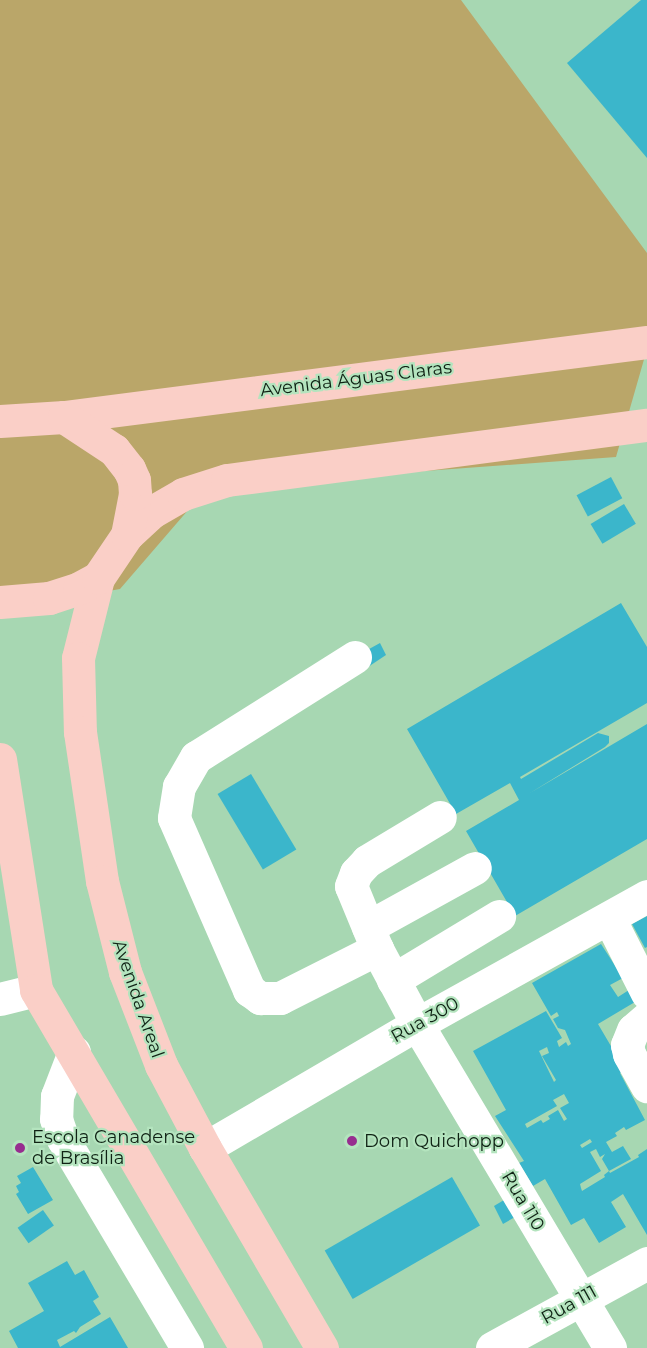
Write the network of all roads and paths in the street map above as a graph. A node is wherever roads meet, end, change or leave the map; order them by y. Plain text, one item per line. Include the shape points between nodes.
1 (647, 342) edge
2 (64, 417) junction
3 (0, 421) edge
4 (647, 425) edge
5 (127, 535) junction
6 (98, 578) junction
7 (0, 602) edge
8 (355, 657) dead end
9 (0, 759) edge
10 (440, 817) dead end
11 (475, 868) dead end
12 (647, 896) edge
13 (499, 916) dead end
14 (609, 918) junction
15 (373, 938) junction
16 (393, 980) junction
17 (36, 990) junction
18 (647, 993) edge
19 (0, 999) edge
20 (647, 1017) edge
21 (417, 1024) junction
22 (74, 1052) junction
23 (647, 1086) edge
24 (205, 1148) junction
25 (647, 1263) edge
26 (581, 1298) junction
27 (187, 1348) edge
28 (246, 1348) edge
29 (322, 1348) edge
30 (492, 1348) edge
31 (610, 1348) edge

1 - 2 main road, Avenida Águas Claras
2 - 3 main road, Avenida Águas Claras
2 - 5 main road via 114,450 129,469 135,494
4 - 5 main road via 228,480 183,494 152,512
5 - 6 main road
6 - 7 main road via 49,598
6 - 24 main road, Avenida Areal via 78,658 80,732 102,881 125,972 161,1065
8 - 15 street via 196,757 179,786 174,818 249,990 260,998 280,998
9 - 17 main road
10 - 15 street, Rua 110 via 367,861 356,873 351,886
11 - 15 street
12 - 14 street, Rua 300
13 - 16 street
14 - 18 street
14 - 21 street, Rua 300
15 - 16 street, Rua 110
16 - 21 street, Rua 110
17 - 19 street
17 - 22 main road
20 - 23 street via 633,1030 627,1045
21 - 24 street, Rua 300
21 - 26 street, Rua 110
22 - 27 street via 57,1096 56,1119 63,1139
22 - 28 main road
24 - 29 main road, Avenida Areal
25 - 26 street, Rua 111
26 - 30 street, Rua 111
26 - 31 street, Rua 110

